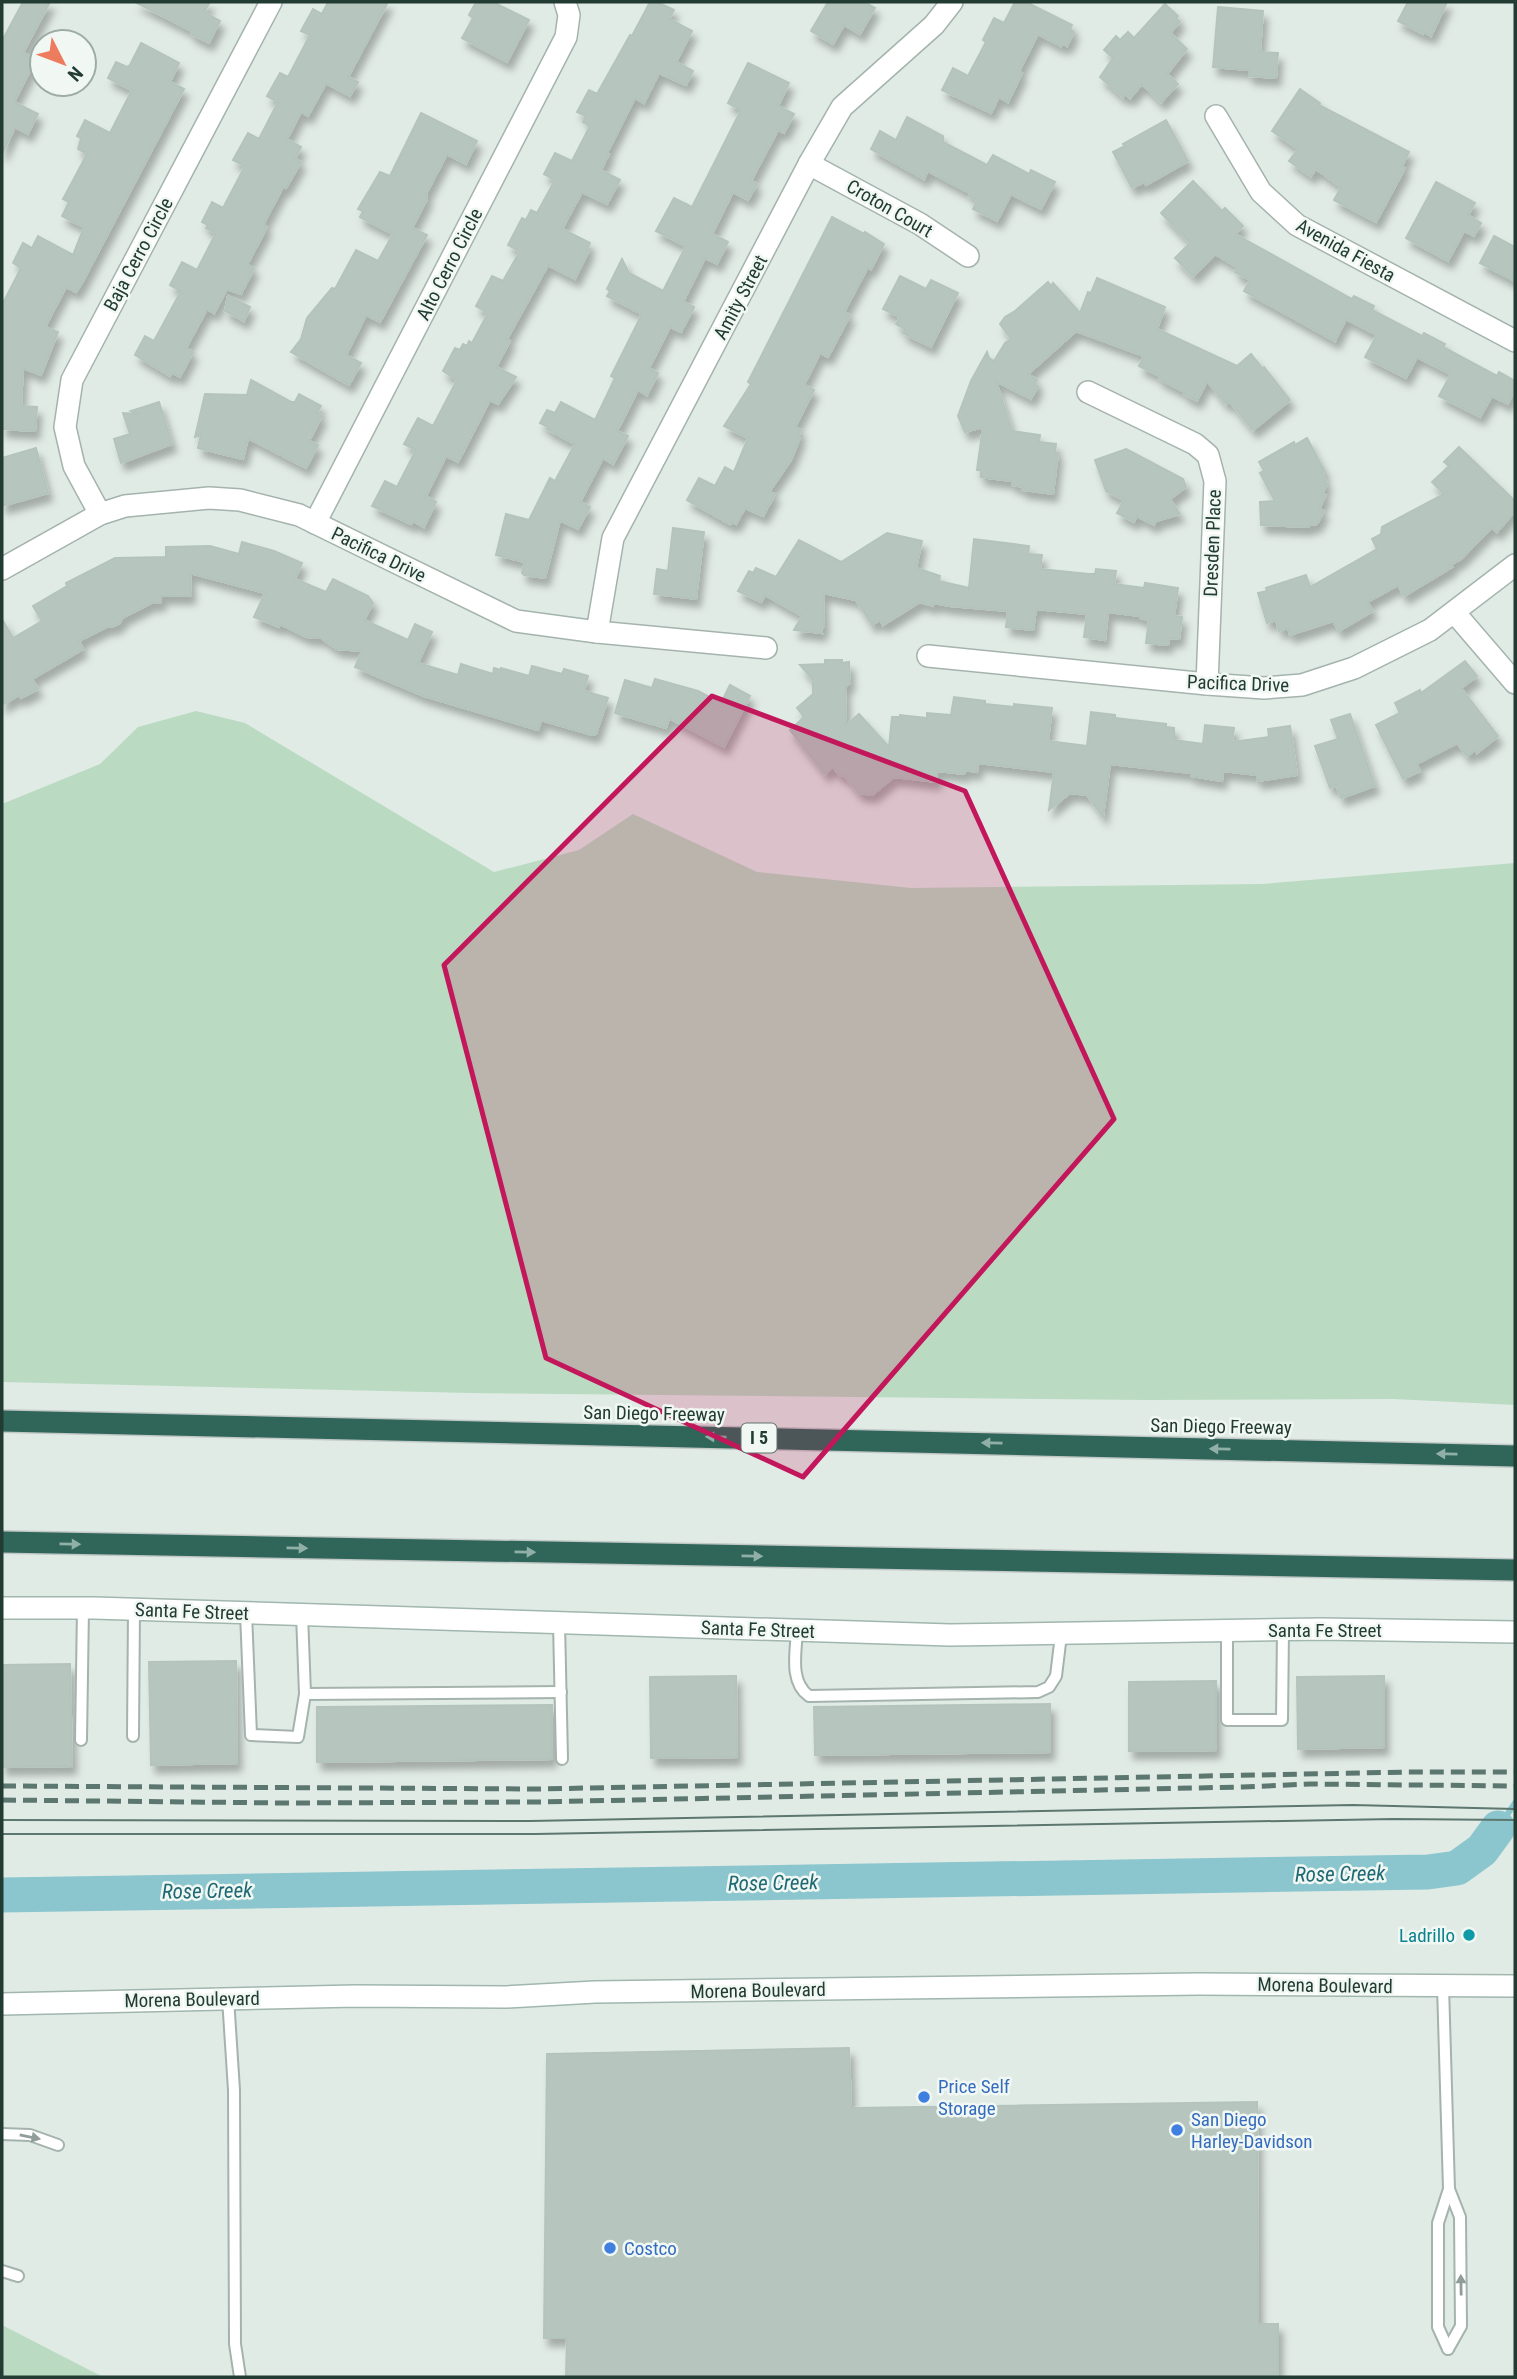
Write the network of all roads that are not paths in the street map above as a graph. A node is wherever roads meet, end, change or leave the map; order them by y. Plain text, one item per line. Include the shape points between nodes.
1 (271, 2) edge
2 (565, 2) edge
3 (952, 2) edge
4 (1216, 116) dead end
5 (810, 164) junction
6 (968, 256) dead end
7 (1515, 341) edge
8 (1088, 392) dead end
9 (100, 514) junction
10 (315, 523) junction
11 (1515, 565) edge
12 (2, 569) edge
13 (1454, 612) junction
14 (597, 632) junction
15 (766, 648) dead end
16 (928, 656) dead end
17 (1515, 683) edge
18 (1207, 684) junction
19 (2, 1421) edge
20 (1515, 1456) edge
21 (2, 1542) edge
22 (1515, 1570) edge
23 (2, 1608) edge
24 (83, 1608) junction
25 (134, 1609) junction
26 (246, 1613) junction
27 (302, 1615) junction
28 (559, 1623) junction
29 (797, 1630) junction
30 (1283, 1630) junction
31 (1227, 1631) junction
32 (1515, 1632) edge
33 (1061, 1635) junction
34 (561, 1692) junction
35 (305, 1694) junction
36 (133, 1736) dead end
37 (81, 1740) dead end
38 (562, 1759) dead end
39 (1443, 1986) junction
40 (1515, 1986) edge
41 (228, 1997) junction
42 (2, 2004) edge
43 (2, 2134) edge
44 (58, 2145) dead end
45 (1450, 2189) junction
46 (2, 2270) edge
47 (18, 2276) dead end
48 (240, 2377) edge

1 - 9 street, Baja Cerro Circle via 72,380 65,428 74,466
2 - 10 street, Alto Cerro Circle via 569,15 566,37
3 - 5 street, Amity Street via 934,25 842,107
4 - 7 street, Avenida Fiesta via 1261,192 1297,225
5 - 6 street, Croton Court via 920,223
5 - 14 street, Amity Street via 613,538
8 - 18 street, Dresden Place via 1195,444 1208,455 1214,481
9 - 10 street, Pacifica Drive via 125,506 209,498 240,500
9 - 12 street, Pacifica Drive
10 - 14 street, Pacifica Drive via 516,621
11 - 13 street, Pacifica Drive
13 - 17 street
13 - 18 street, Pacifica Drive via 1430,630 1354,668 1302,685
14 - 15 street, Pacifica Drive
16 - 18 street, Pacifica Drive
20 -> 19 highway, San Diego Freeway / I 5
21 -> 22 highway
23 - 24 street, Santa Fe Street
24 - 25 street, Santa Fe Street
24 - 37 lane
25 - 26 street, Santa Fe Street
25 - 36 lane
26 - 27 street, Santa Fe Street
26 - 35 lane via 251,1735 298,1737
27 - 28 street, Santa Fe Street
27 - 35 lane
28 - 29 street, Santa Fe Street
28 - 34 lane
29 - 33 street, Santa Fe Street
29 - 33 lane via 796,1679 809,1696 1038,1692 1049,1687 1056,1676
30 - 31 street, Santa Fe Street
30 - 31 lane via 1282,1720 1227,1720
30 - 32 street, Santa Fe Street
31 - 33 street, Santa Fe Street
34 - 35 lane
34 - 38 lane
39 - 40 street, Morena Boulevard
39 - 41 street, Morena Boulevard via 1199,1984 506,1997
39 - 45 lane
41 - 42 street, Morena Boulevard
41 - 48 lane via 234,2090 235,2344
43 -> 44 lane via 30,2135
45 -> 45 lane via 1438,2223 1438,2327 1448,2350 1461,2326 1461,2217
46 - 47 lane

